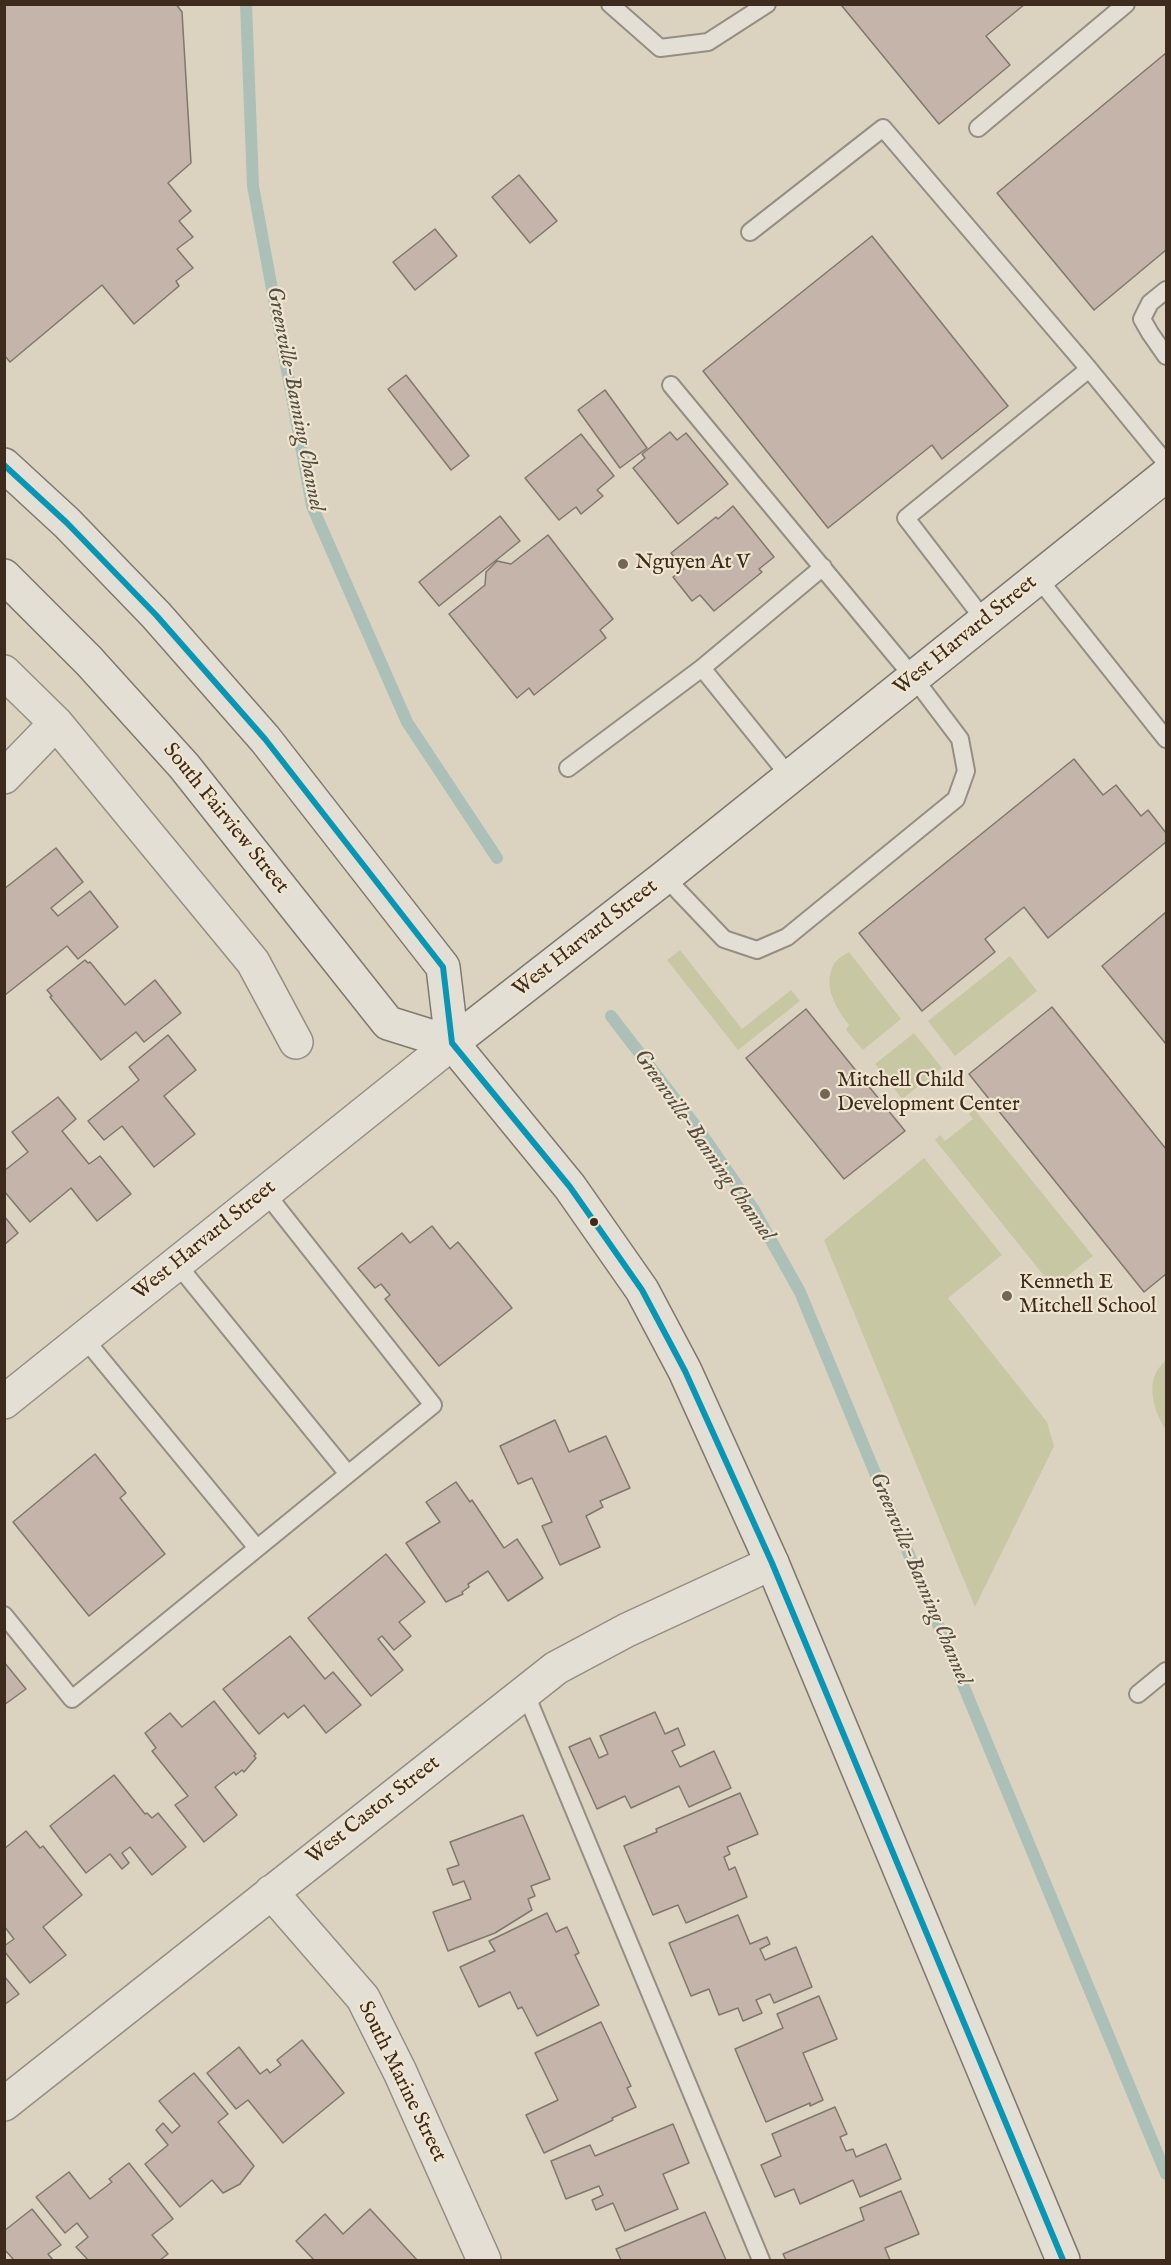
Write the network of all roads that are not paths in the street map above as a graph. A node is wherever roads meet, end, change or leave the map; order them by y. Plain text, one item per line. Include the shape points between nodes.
1 (610, 4) edge
2 (767, 4) edge
3 (1126, 4) edge
4 (978, 128) dead end
5 (750, 232) dead end
6 (1167, 290) edge
7 (1167, 356) edge
8 (1089, 369) junction
9 (671, 385) dead end
10 (1167, 463) edge
11 (4, 465) edge
12 (1167, 475) edge
13 (823, 567) junction
14 (4, 576) edge
15 (1038, 578) junction
16 (984, 621) junction
17 (702, 668) junction
18 (4, 672) edge
19 (914, 678) junction
20 (56, 723) junction
21 (1167, 739) edge
22 (568, 768) dead end
23 (4, 777) edge
24 (790, 777) junction
25 (665, 877) junction
26 (296, 1042) dead end
27 (452, 1043) junction
28 (265, 1192) junction
29 (177, 1264) junction
30 (84, 1338) junction
31 (4, 1402) edge
32 (348, 1474) junction
33 (257, 1548) junction
34 (772, 1563) junction
35 (4, 1615) edge
36 (1167, 1671) edge
37 (525, 1692) junction
38 (1138, 1694) dead end
39 (271, 1892) junction
40 (4, 2104) edge
41 (484, 2260) edge
42 (761, 2260) edge
43 (1063, 2260) edge

1 - 2 lane via 660,48 708,42
3 - 4 lane
5 - 8 lane via 883,128
6 - 7 lane via 1150,303 1142,319
8 - 10 lane
8 - 16 lane via 906,518
9 - 13 lane
11 - 27 street via 156,615 265,739 358,857 443,967
12 - 15 street, West Harvard Street
13 - 17 lane
13 - 19 lane
14 - 27 street, South Fairview Street via 89,661 184,766 388,1023
15 - 16 street, West Harvard Street
15 - 21 lane
16 - 19 street, West Harvard Street
17 - 22 lane
17 - 24 lane
18 - 20 street
19 - 24 street, West Harvard Street
19 - 25 lane via 960,739 966,771 956,799 787,937 757,950 724,939
20 - 23 street
20 - 26 street via 253,962
24 - 25 street, West Harvard Street
25 - 27 street, West Harvard Street
27 - 28 street, West Harvard Street
27 - 34 street via 570,1187 642,1290 685,1371
28 - 29 street, West Harvard Street
28 - 32 lane via 433,1405
29 - 30 street, West Harvard Street
29 - 32 lane
30 - 31 street, West Harvard Street
30 - 33 lane
32 - 33 lane
33 - 35 lane via 72,1699
34 - 37 street, West Castor Street via 627,1630 556,1668
34 - 43 street
36 - 38 lane
37 - 39 street, West Castor Street
37 - 42 lane
39 - 40 street, West Castor Street
39 - 41 street, South Marine Street via 363,1998

